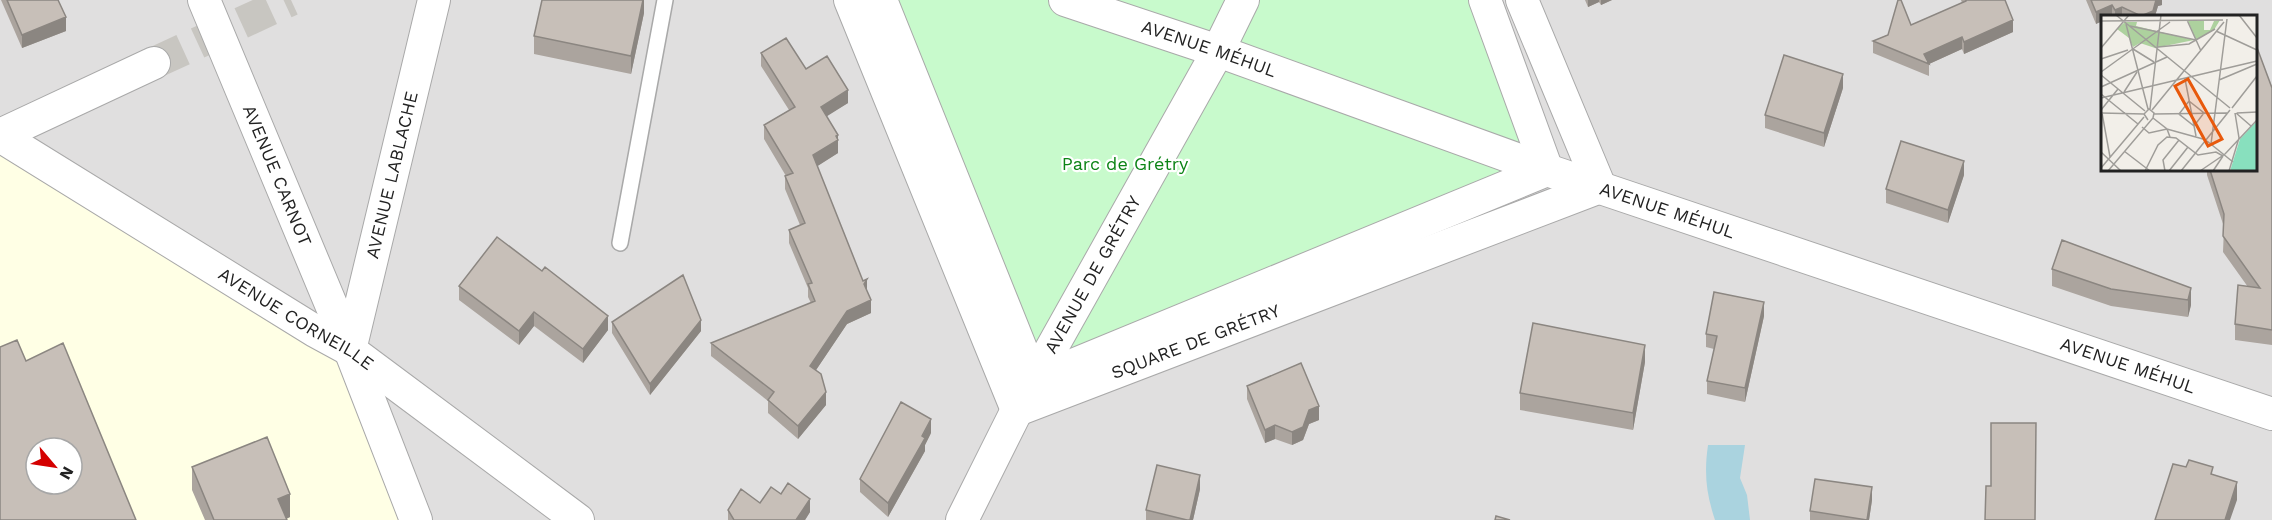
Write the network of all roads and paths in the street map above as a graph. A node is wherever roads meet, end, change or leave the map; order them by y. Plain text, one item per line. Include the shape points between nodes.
1 (204, 0) edge
2 (434, 0) edge
3 (665, 0) edge
4 (850, 0) edge
5 (880, 0) edge
6 (1065, 0) edge
7 (1243, 0) edge
8 (1485, 0) edge
9 (1522, 0) edge
10 (1218, 51) junction
11 (154, 63) tunnel mouth
12 (0, 136) edge
13 (1547, 170) junction
14 (1600, 187) junction
15 (620, 243) dead end
16 (350, 350) junction
17 (1034, 381) junction
18 (1017, 410) junction
19 (2272, 414) edge
20 (416, 520) edge
21 (578, 520) edge
22 (962, 520) edge

1 - 16 street, AVENUE CARNOT
2 - 16 street, AVENUE LABLACHE
3 - 15 lane
4 - 18 street
5 - 17 street
6 - 10 street, AVENUE MÉHUL
7 - 10 street, AVENUE DE GRÉTRY
8 - 13 street
9 - 14 street
10 - 13 street, AVENUE MÉHUL
10 - 17 street, AVENUE DE GRÉTRY
11 - 12 street
12 - 16 street, AVENUE CORNEILLE
13 - 14 street, AVENUE MÉHUL
13 - 17 street, SQUARE DE GRÉTRY
14 - 18 street, SQUARE DE GRÉTRY
14 - 19 street, AVENUE MÉHUL
16 - 20 street, AVENUE CARNOT
16 - 21 street, AVENUE CORNEILLE
17 - 18 street, AVENUE DE GRÉTRY
18 - 22 street, AVENUE DE GRÉTRY

